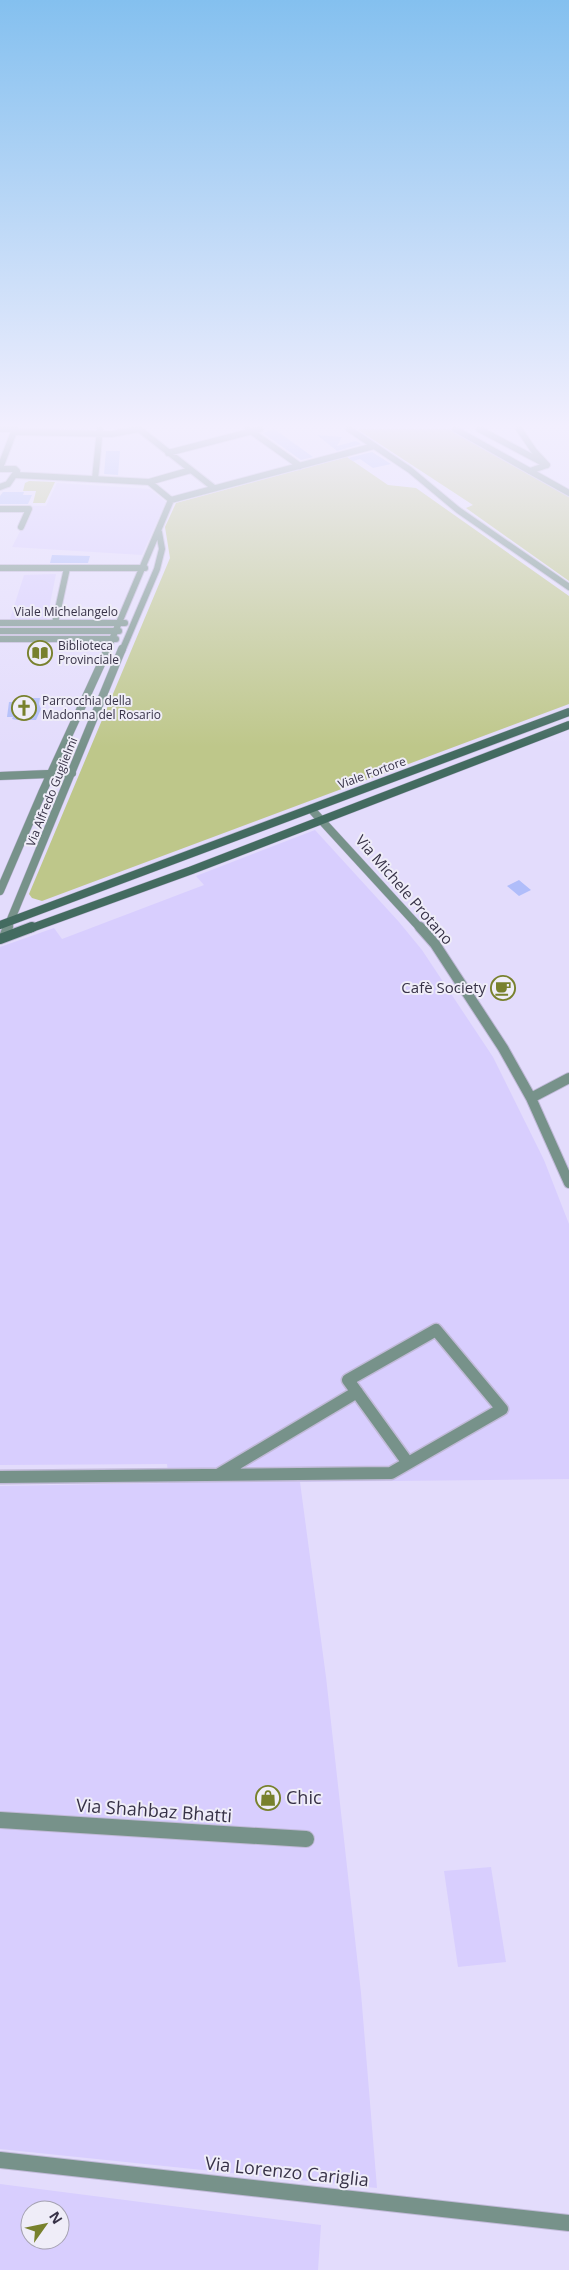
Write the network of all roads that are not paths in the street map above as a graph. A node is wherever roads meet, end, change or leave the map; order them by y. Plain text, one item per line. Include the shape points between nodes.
1 (158, 535) edge
2 (160, 535) edge
3 (494, 535) edge
4 (0, 568) edge
5 (67, 568) junction
6 (145, 568) junction
7 (569, 587) edge
8 (131, 596) junction
9 (144, 598) junction
10 (119, 622) junction
11 (0, 623) edge
12 (55, 623) junction
13 (133, 623) junction
14 (0, 631) edge
15 (113, 635) junction
16 (128, 635) junction
17 (0, 639) edge
18 (569, 712) edge
19 (569, 725) edge
20 (72, 773) junction
21 (51, 775) junction
22 (0, 776) edge
23 (311, 809) junction
24 (321, 819) junction
25 (183, 858) junction
26 (192, 870) junction
27 (0, 891) edge
28 (13, 920) junction
29 (0, 925) edge
30 (2, 938) edge
31 (569, 1078) edge
32 (532, 1098) junction
33 (569, 1183) edge
34 (357, 1392) junction
35 (408, 1463) junction
36 (217, 1475) junction
37 (0, 1477) edge
38 (0, 1820) edge
39 (306, 1839) dead end
40 (0, 2160) edge
41 (569, 2223) edge

1 - 6 street, Via Alfredo Guglielmi
2 - 9 street, Via Alfredo Guglielmi via 162,548 157,569
3 - 7 street
4 - 5 street
5 - 6 street
5 - 12 street
6 - 8 street, Via Alfredo Guglielmi
8 - 9 street
8 - 10 street, Via Alfredo Guglielmi
9 - 13 street, Via Alfredo Guglielmi
10 - 12 street, Viale Michelangelo
10 - 13 street, Viale Michelangelo
10 - 15 street, Via Alfredo Guglielmi
11 - 12 street, Viale Michelangelo
13 - 16 street, Via Alfredo Guglielmi
14 - 15 street, Viale Michelangelo
15 - 16 street, Viale Michelangelo
15 - 17 street, Viale Michelangelo
15 - 21 street, Via Alfredo Guglielmi
16 - 20 street, Via Alfredo Guglielmi
18 - 23 main road, Viale Fortore
19 - 24 main road, Viale Fortore
20 - 21 street
20 - 28 street, Via Alfredo Guglielmi
21 - 22 street
21 - 27 street, Via Alfredo Guglielmi
23 - 24 street, Via Michele Protano
23 - 25 main road, Viale Fortore
24 - 26 main road, Viale Fortore
24 - 32 street, Via Michele Protano via 435,944
25 - 26 main road
25 - 28 main road, Viale Fortore
26 - 30 main road, Viale Fortore
28 - 29 main road, Viale Fortore
28 - 30 street, Via Alfredo Guglielmi
31 - 32 street
32 - 33 street, Via Michele Protano
34 - 35 street
34 - 35 street via 348,1380 436,1330 502,1409
34 - 36 street
35 - 36 street via 391,1473
36 - 37 street
38 - 39 street, Via Shahbaz Bhatti
40 - 41 street, Via Lorenzo Cariglia

